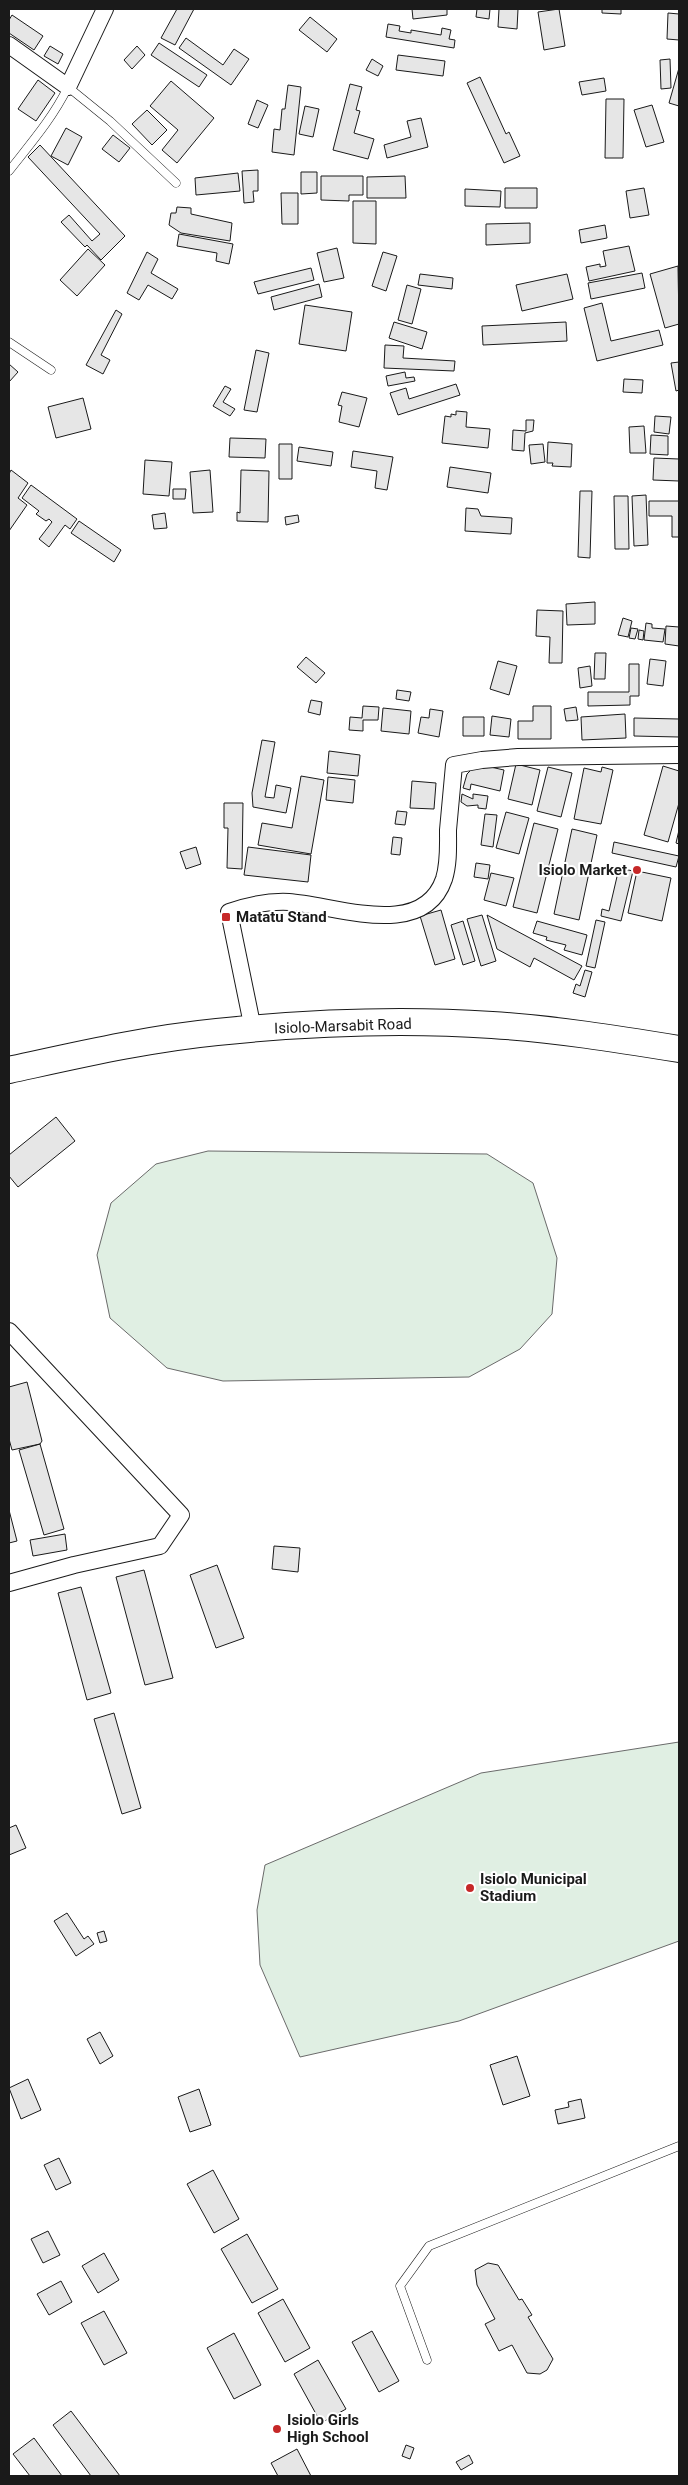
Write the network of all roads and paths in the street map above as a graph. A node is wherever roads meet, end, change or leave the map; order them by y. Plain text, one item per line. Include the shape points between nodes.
1 (104, 9) edge
2 (9, 45) edge
3 (68, 86) junction
4 (9, 171) edge
5 (176, 183) dead end
6 (9, 342) edge
7 (51, 370) dead end
8 (679, 755) edge
9 (253, 1029) junction
10 (679, 1049) edge
11 (9, 1070) edge
12 (9, 1332) edge
13 (9, 1583) edge
14 (679, 2146) edge
15 (427, 2360) dead end

1 - 3 street
2 - 3 street
3 - 4 lane via 42,132
3 - 5 lane
6 - 7 lane
8 - 9 street via 518,757 454,765 444,877 434,899 425,905 384,916 288,902 260,904 229,912
9 - 10 highway, Isiolo-Marsabit Road via 422,1023 492,1025
9 - 11 highway, Isiolo-Marsabit Road via 137,1043
12 - 13 street via 181,1515 160,1546
14 - 15 lane via 429,2246 400,2286

